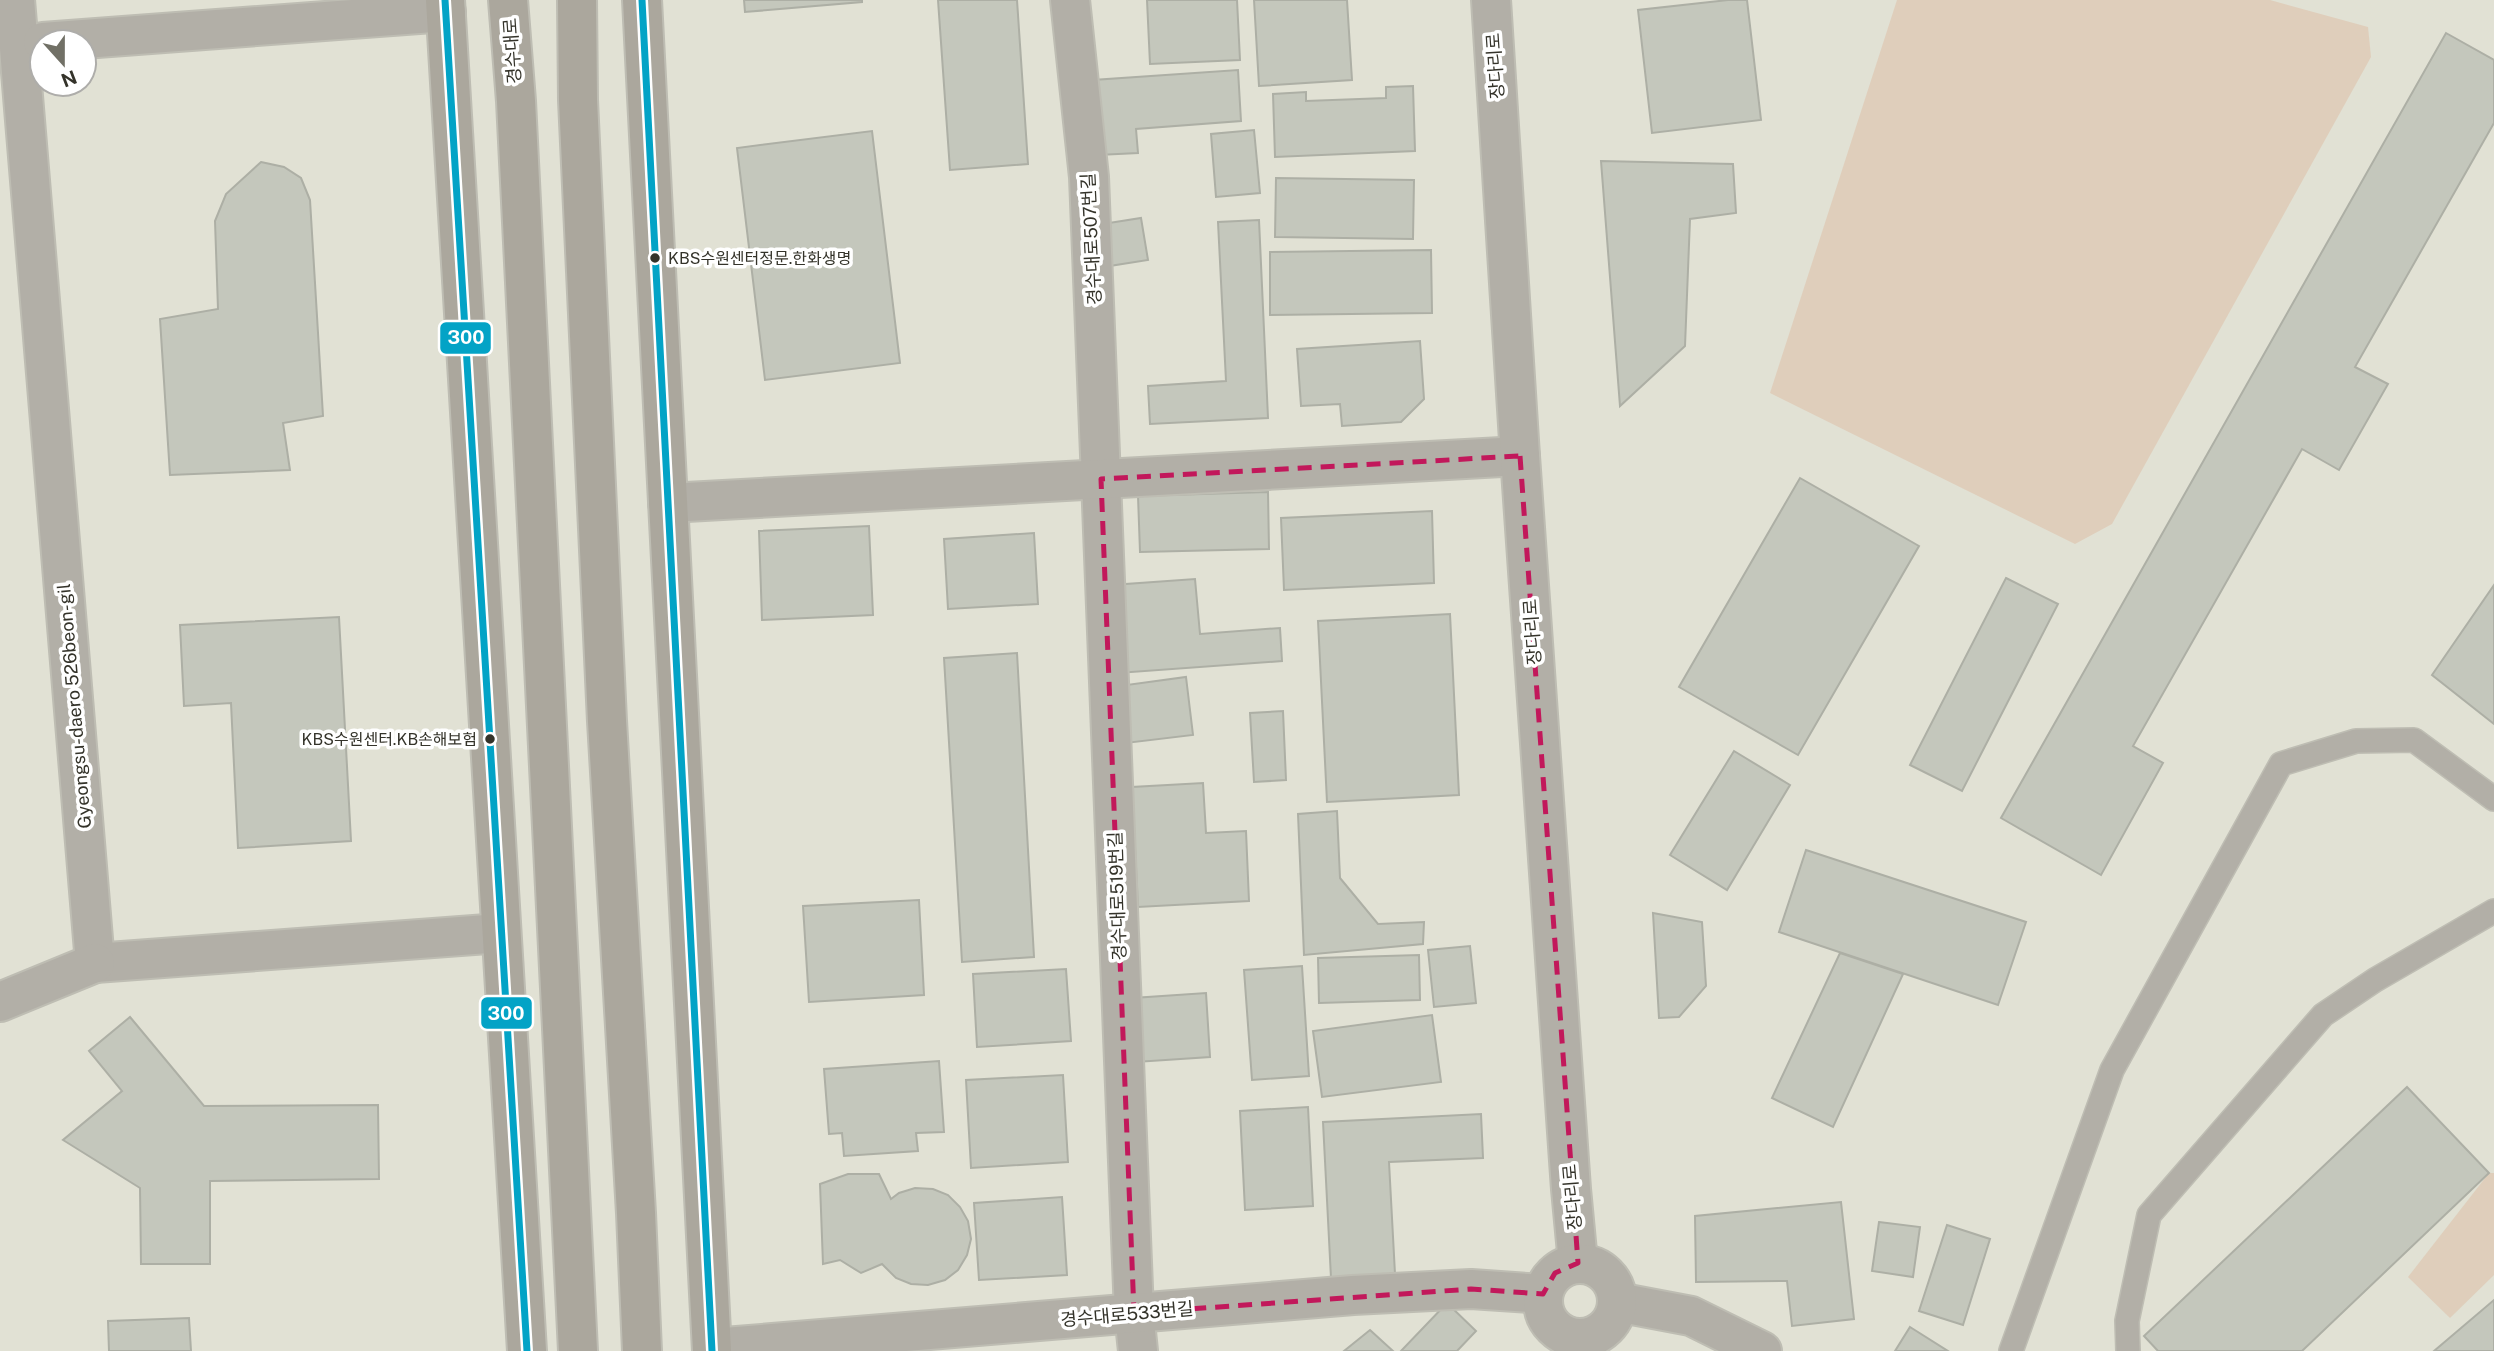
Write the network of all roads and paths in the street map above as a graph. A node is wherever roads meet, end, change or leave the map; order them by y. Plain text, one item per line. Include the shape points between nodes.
1 (15, 0) edge
2 (508, 0) edge
3 (577, 0) edge
4 (642, 0) edge
5 (1070, 0) edge
6 (1491, 0) edge
7 (446, 6) edge
8 (21, 43) edge
9 (1520, 456) junction
10 (1101, 479) junction
11 (668, 503) junction
12 (2494, 799) edge
13 (2494, 911) edge
14 (501, 933) junction
15 (95, 963) junction
16 (0, 1002) edge
17 (1578, 1263) junction
18 (1543, 1294) junction
19 (1617, 1302) junction
20 (1134, 1313) junction
21 (1574, 1345) edge
22 (712, 1350) edge
23 (527, 1351) edge
24 (578, 1351) edge
25 (642, 1351) edge
26 (1138, 1351) edge
27 (1762, 1351) edge
28 (2011, 1351) edge
29 (2128, 1351) edge

1 - 8 street, Gyeongsu-daero 526beon-gil
2 - 24 main road, 경수대로
3 - 25 main road via 607,721
4 - 11 main road
5 - 10 street, 경수대로507번길 via 1089,177
6 - 9 street, 장다리로
7 - 8 street
7 - 14 main road
8 - 15 street, Gyeongsu-daero 526beon-gil
9 - 10 street
9 - 17 street, 장다리로
10 - 11 street
10 - 20 street, 경수대로519번길
11 - 22 main road
12 - 28 lane via 2414,740 2356,741 2281,764 2112,1070
13 - 29 lane via 2323,1015 2149,1215 2127,1321
14 - 15 street
14 - 23 main road
15 - 16 street
17 - 18 street via 1555,1273
17 - 19 street via 1602,1271 1611,1280
18 - 20 street, 경수대로533번길 via 1472,1289
18 - 21 street via 1546,1318
19 - 21 street via 1615,1314 1600,1333
19 - 27 street via 1691,1316
20 - 22 street, 경수대로533번길
20 - 26 street

